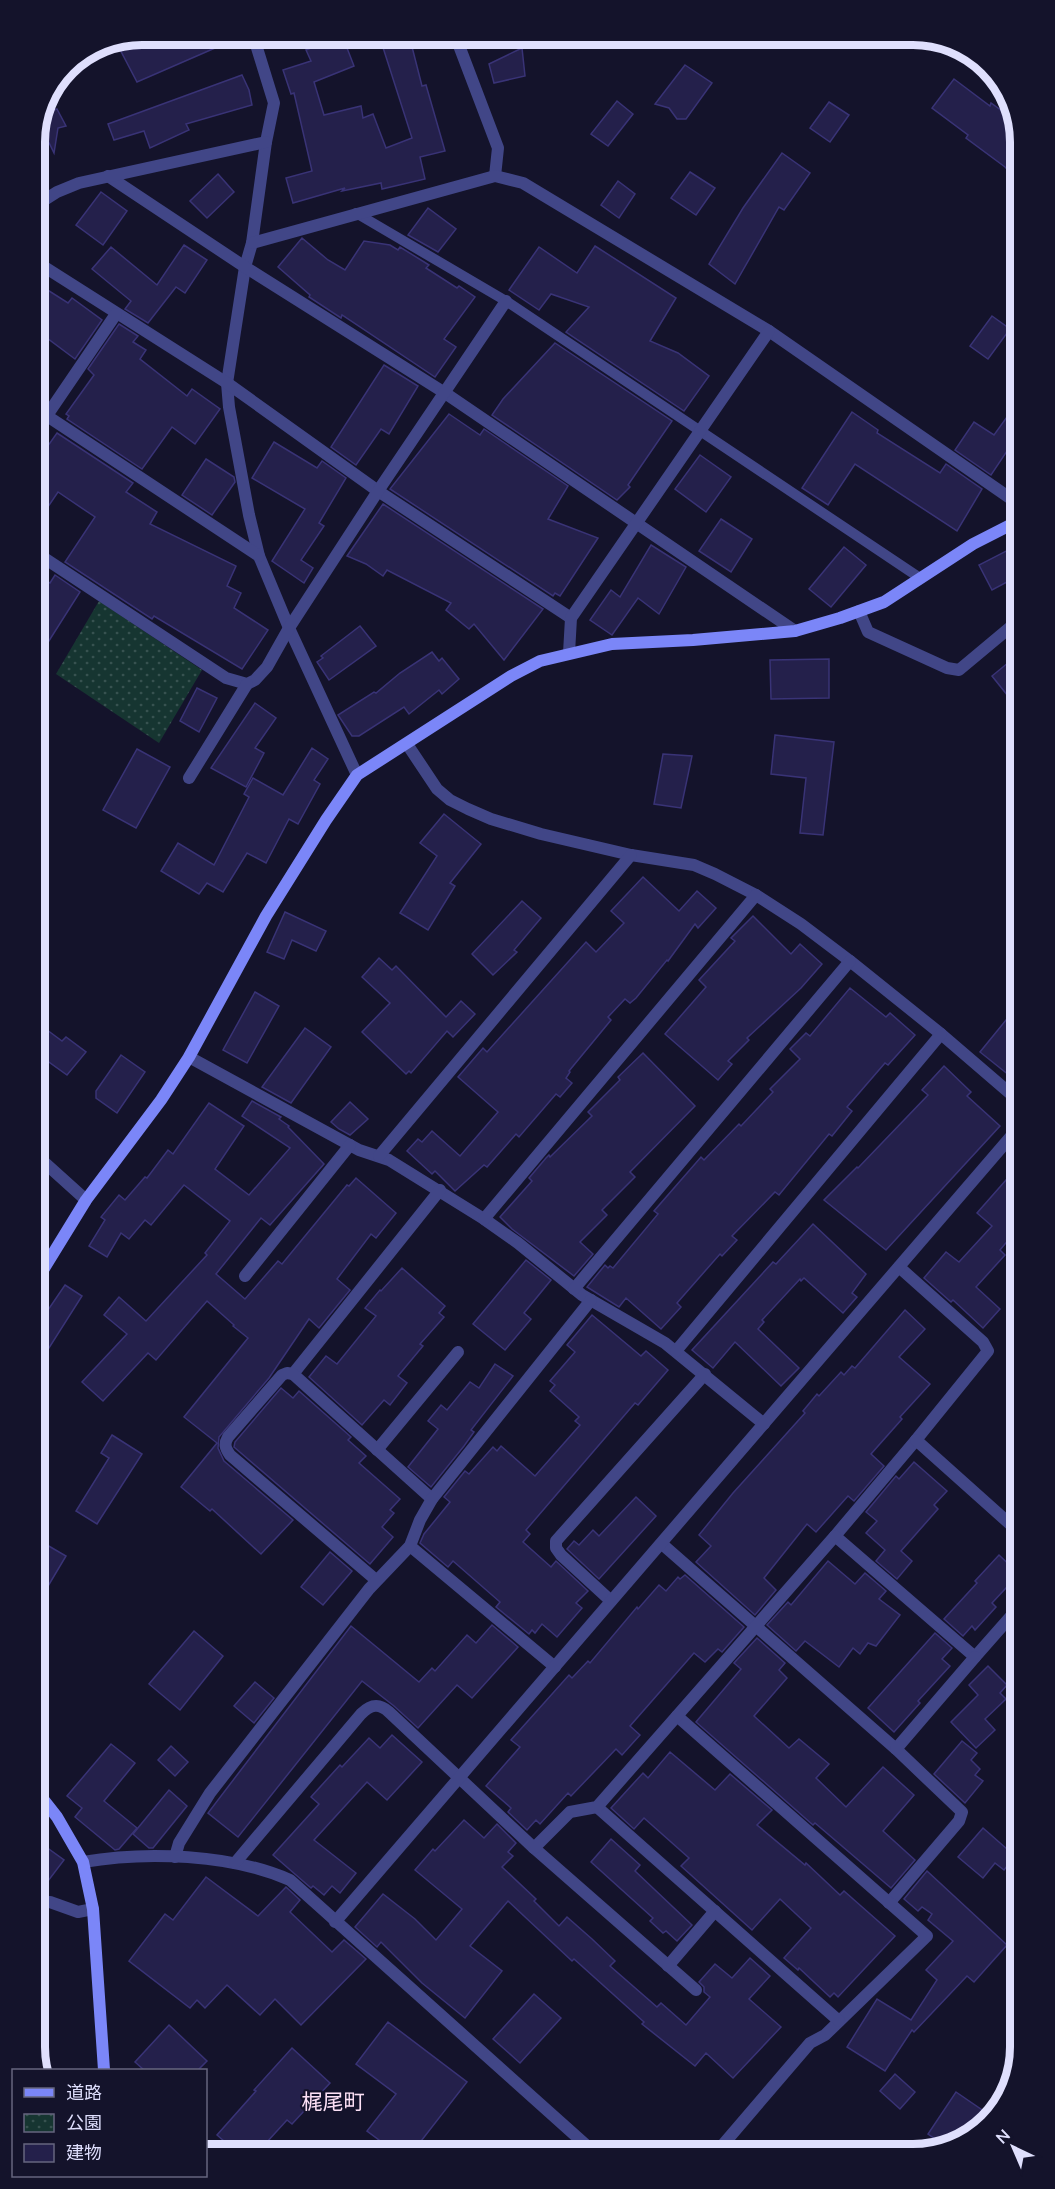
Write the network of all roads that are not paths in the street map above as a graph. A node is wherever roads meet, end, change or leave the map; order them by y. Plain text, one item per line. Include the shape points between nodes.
1 (256, 45) edge
2 (459, 45) edge
3 (267, 142) junction
4 (108, 176) junction
5 (495, 176) junction
6 (45, 200) edge
7 (356, 213) junction
8 (252, 243) junction
9 (245, 267) junction
10 (45, 268) edge
11 (506, 301) junction
12 (116, 314) junction
13 (769, 331) junction
14 (227, 383) junction
15 (445, 393) junction
16 (46, 416) joint
17 (699, 432) junction
18 (378, 491) junction
19 (1010, 498) edge
20 (637, 522) junction
21 (1010, 525) edge
22 (259, 556) junction
23 (45, 559) edge
24 (920, 578) junction
25 (859, 611) junction
26 (572, 618) junction
27 (1010, 627) edge
28 (289, 628) junction
29 (795, 631) junction
30 (569, 653) junction
31 (247, 684) junction
32 (407, 744) junction
33 (357, 775) junction
34 (189, 778) dead end
35 (632, 855) junction
36 (756, 895) junction
37 (850, 961) junction
38 (941, 1034) junction
39 (189, 1056) junction
40 (1010, 1093) edge
41 (1010, 1138) edge
42 (350, 1146) junction
43 (379, 1156) junction
44 (45, 1163) edge
45 (440, 1190) junction
46 (86, 1200) junction
47 (484, 1219) junction
48 (45, 1267) edge
49 (899, 1267) junction
50 (245, 1276) dead end
51 (574, 1289) junction
52 (591, 1300) junction
53 (676, 1351) junction
54 (458, 1352) dead end
55 (293, 1374) junction
56 (705, 1374) junction
57 (764, 1424) junction
58 (916, 1440) junction
59 (377, 1450) junction
60 (432, 1499) junction
61 (1010, 1524) edge
62 (835, 1536) junction
63 (662, 1544) junction
64 (410, 1546) junction
65 (376, 1580) junction
66 (611, 1601) junction
67 (1010, 1617) edge
68 (756, 1626) junction
69 (975, 1657) junction
70 (555, 1667) junction
71 (677, 1716) junction
72 (896, 1749) junction
73 (459, 1778) junction
74 (45, 1802) edge
75 (597, 1807) junction
76 (534, 1848) junction
77 (175, 1857) junction
78 (83, 1862) junction
79 (235, 1863) junction
80 (45, 1902) edge
81 (889, 1903) junction
82 (93, 1910) junction
83 (715, 1911) junction
84 (335, 1922) junction
85 (668, 1966) junction
86 (696, 1990) dead end
87 (838, 2021) junction
88 (104, 2069) edge
89 (585, 2144) edge
90 (724, 2144) edge

1 - 3 street via 274,103
2 - 5 street via 498,148
3 - 4 street
3 - 8 street
4 - 6 street via 67,187
4 - 9 street
5 - 7 street
5 - 13 street via 523,183
7 - 8 street
7 - 11 lane
8 - 9 street
9 - 14 street
9 - 15 street
10 - 12 street
11 - 15 street
11 - 17 lane
12 - 14 street
12 - 16 street
13 - 17 street
13 - 19 street
14 - 18 street
14 - 22 street via 233,436
15 - 18 street
15 - 20 street
16 - 22 street
17 - 20 street
17 - 24 lane
18 - 26 street
18 - 28 street
20 - 26 street
20 - 29 street
21 - 24 street
22 - 28 street
23 - 31 street via 226,678
24 - 25 street via 884,602
25 - 27 street via 868,632 959,670
25 - 29 street
26 - 30 street
28 - 31 street via 261,674
28 - 33 street
29 - 30 street via 612,644
30 - 32 street via 526,668
31 - 34 street
32 - 33 street
32 - 35 street via 437,789 468,809 541,834
33 - 39 street via 266,916
35 - 36 street via 694,865
35 - 43 street
36 - 37 street
36 - 47 street
37 - 38 street
37 - 51 street
38 - 40 street
38 - 53 street
39 - 42 street
39 - 46 street
41 - 49 street
42 - 43 street
42 - 50 street
43 - 45 street
44 - 46 street
45 - 47 street
45 - 55 street
46 - 48 street
47 - 51 street
49 - 57 street
49 - 58 street via 983,1342 988,1351
51 - 52 street
52 - 53 street
52 - 60 street
53 - 56 street
54 - 59 street
55 - 59 street
55 - 65 street via 282,1375 228,1437 226,1450
56 - 57 street
56 - 66 street via 556,1541 561,1555
57 - 63 street
58 - 61 street
58 - 62 street
59 - 60 street
60 - 64 street
62 - 68 street
62 - 69 street
63 - 66 street
63 - 68 street
64 - 65 street
64 - 70 street
65 - 77 street via 210,1793
66 - 70 street
67 - 69 street
68 - 71 street
68 - 72 street
69 - 72 street
70 - 73 street
71 - 75 street
71 - 81 street
72 - 81 street via 963,1814
73 - 76 street
73 - 79 street via 385,1708 371,1706
73 - 84 street
74 - 78 street
75 - 76 street via 570,1812
75 - 83 street
76 - 85 street
77 - 78 street
77 - 79 street
78 - 82 street
79 - 84 street via 290,1880
80 - 82 street via 78,1912
81 - 87 street via 927,1936
82 - 88 street
83 - 85 street
83 - 87 street
84 - 89 street
85 - 86 street
87 - 90 street via 810,2043

